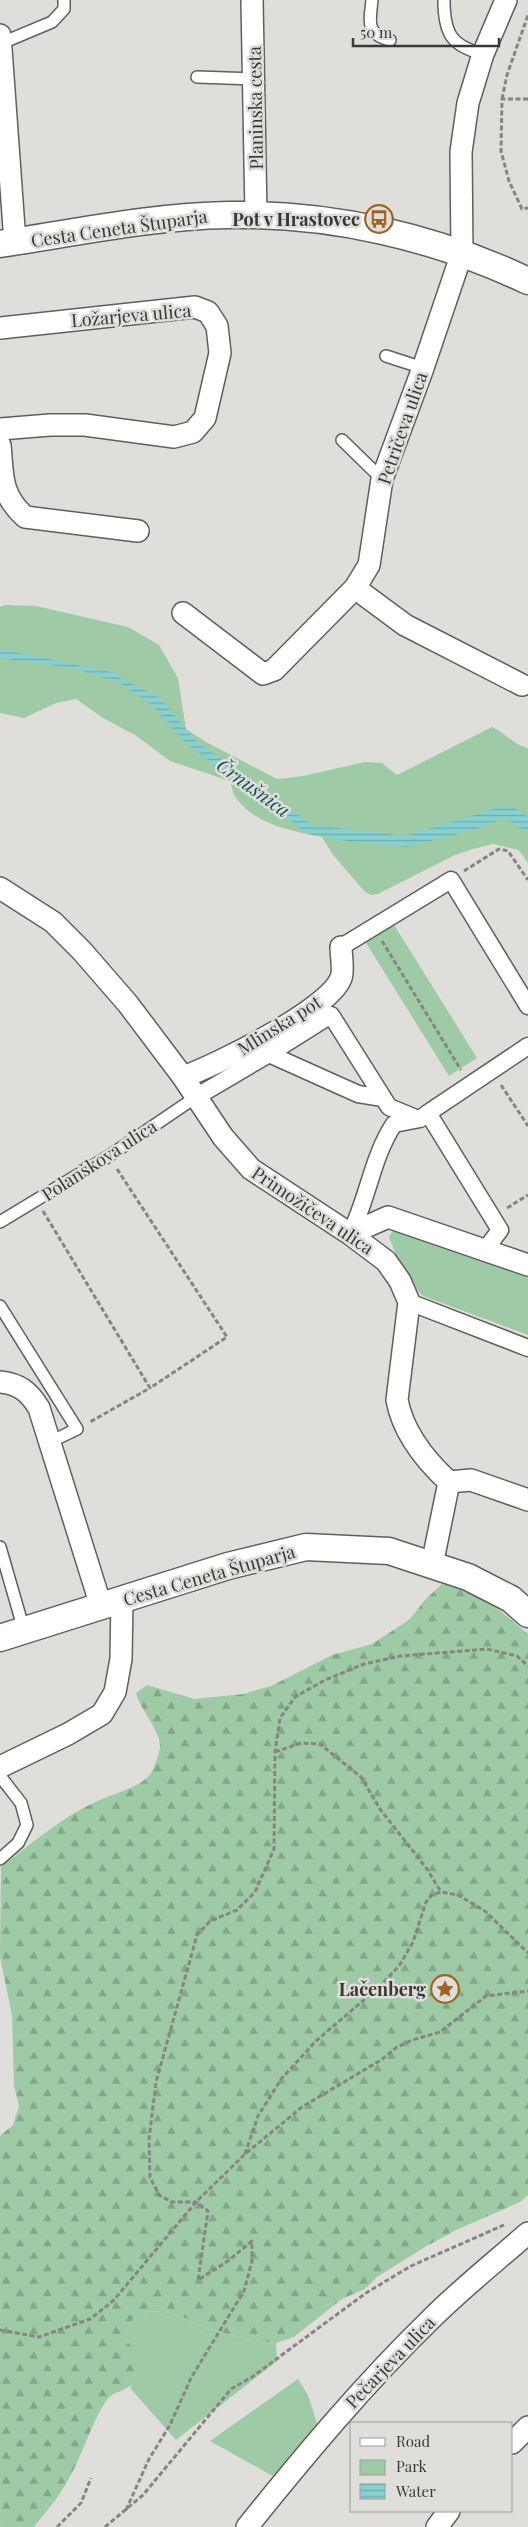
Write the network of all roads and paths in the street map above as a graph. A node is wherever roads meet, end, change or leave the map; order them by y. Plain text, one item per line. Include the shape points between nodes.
1 (64, 0) edge
2 (252, 0) edge
3 (372, 0) edge
4 (444, 0) edge
5 (506, 0) edge
6 (528, 15) edge
7 (1, 39) edge
8 (390, 40) dead end
9 (484, 54) junction
10 (197, 77) dead end
11 (255, 79) junction
12 (528, 99) edge
13 (502, 100) junction
14 (528, 208) edge
15 (256, 215) junction
16 (7, 243) edge
17 (462, 253) junction
18 (528, 281) edge
19 (0, 328) edge
20 (386, 356) dead end
21 (423, 368) junction
22 (0, 429) edge
23 (342, 440) dead end
24 (0, 445) edge
25 (382, 479) junction
26 (138, 531) dead end
27 (355, 588) junction
28 (183, 613) dead end
29 (526, 685) edge
30 (451, 880) junction
31 (528, 880) edge
32 (0, 888) edge
33 (372, 926) junction
34 (341, 947) joint
35 (528, 1006) edge
36 (326, 1008) junction
37 (528, 1046) edge
38 (269, 1054) junction
39 (492, 1070) junction
40 (183, 1077) junction
41 (470, 1085) junction
42 (196, 1096) junction
43 (383, 1098) junction
44 (424, 1116) junction
45 (528, 1126) edge
46 (109, 1156) junction
47 (528, 1195) edge
48 (36, 1200) junction
49 (492, 1217) junction
50 (0, 1222) edge
51 (350, 1234) junction
52 (485, 1250) junction
53 (528, 1265) edge
54 (409, 1302) junction
55 (0, 1306) edge
56 (528, 1348) edge
57 (0, 1382) edge
58 (150, 1388) junction
59 (77, 1429) junction
60 (50, 1442) junction
61 (449, 1482) junction
62 (528, 1500) edge
63 (0, 1547) edge
64 (432, 1565) junction
65 (111, 1603) junction
66 (528, 1614) edge
67 (24, 1630) junction
68 (0, 1638) edge
69 (528, 1666) edge
70 (274, 1752) junction
71 (0, 1766) edge
72 (0, 1776) edge
73 (0, 1859) edge
74 (441, 1892) junction
75 (528, 1953) edge
76 (528, 1991) edge
77 (244, 2155) junction
78 (196, 2202) junction
79 (519, 2228) edge
80 (0, 2330) edge
81 (528, 2427) edge
82 (513, 2442) edge
83 (91, 2478) dead end
84 (126, 2510) junction
85 (448, 2512) edge
86 (57, 2527) edge
87 (106, 2527) edge
88 (247, 2527) edge
89 (436, 2527) edge

1 - 7 lane via 64,9 52,22
2 - 11 street, Planinska cesta
3 - 8 lane via 370,25 373,33
4 - 9 lane via 444,21 452,40 467,50
5 - 9 street
6 - 13 path via 507,75
7 - 16 street
9 - 17 street via 468,103 461,152
10 - 11 lane
11 - 15 street, Planinska cesta
12 - 13 path
13 - 14 path via 501,151 509,181 522,209
15 - 16 street, Cesta Ceneta Štuparja via 193,216
15 - 17 street, Cesta Ceneta Štuparja via 377,229
17 - 18 street, Cesta Ceneta Štuparja
17 - 21 street, Petričeva ulica
19 - 22 street, Ložarjeva ulica via 195,307 208,312 217,326 220,352 205,418 193,432 174,438 85,425
20 - 21 lane
21 - 25 street, Petričeva ulica
23 - 25 lane
24 - 26 street via 4,491 25,517
25 - 27 street, Petričeva ulica via 369,565
27 - 28 street, Petričeva ulica via 274,670 263,674
27 - 29 street via 405,625
30 - 31 path via 499,849 508,851
30 - 33 street
30 - 35 street
32 - 40 street, Primožičeva ulica via 53,922 82,951 128,1004
33 - 34 street
33 - 41 path
34 - 36 street, Mlinska pot via 341,977
36 - 38 street
36 - 40 street, Mlinska pot via 209,1068
36 - 43 street
37 - 39 street
38 - 42 street
38 - 43 street via 358,1094
39 - 41 street
39 - 45 path
40 - 42 street, Primožičeva ulica
41 - 44 street
42 - 46 lane, Polanškova ulica
42 - 51 street, Primožičeva ulica via 223,1137 251,1169
43 - 44 street via 389,1107
44 - 49 street
44 - 51 street via 394,1124 381,1143 362,1212
46 - 48 lane, Polanškova ulica
46 - 58 path via 227,1337
47 - 49 path
48 - 50 lane, Polanškova ulica
48 - 58 path
49 - 52 street via 500,1230
51 - 52 street via 388,1218
51 - 54 street, Primožičeva ulica via 386,1261
52 - 53 street
54 - 56 street
54 - 61 street via 397,1400 400,1415 419,1448
55 - 59 lane
57 - 60 street via 17,1385 29,1393 39,1408
58 - 59 path
59 - 60 lane
60 - 65 street
61 - 62 street via 471,1480
61 - 64 street
63 - 67 lane
64 - 65 street, Cesta Ceneta Štuparja via 389,1551 306,1548 228,1566
64 - 66 street, Cesta Ceneta Štuparja via 477,1581 511,1599
65 - 67 street, Cesta Ceneta Štuparja
65 - 71 street via 121,1658 115,1692 102,1714
67 - 68 street, Cesta Ceneta Štuparja
69 - 70 path via 517,1656 487,1648 401,1656 364,1664 295,1697 280,1718
70 - 74 path via 301,1743 320,1744 361,1777
70 - 78 path via 274,1850 255,1892 238,1910 210,1921 197,1935 156,2082 149,2139 150,2177 159,2196 172,2202
72 - 73 lane via 21,1803 27,1825 18,1844
74 - 75 path via 458,1895 485,1911
74 - 77 path via 426,1902 412,1942 399,1966 316,2041 282,2078 258,2116
76 - 77 path via 486,1996 440,2032 397,2047 382,2060 302,2106
77 - 78 path
78 - 80 path via 113,2302 90,2319 39,2337
78 - 84 path via 208,2211 198,2280 252,2242 252,2261 244,2291 191,2378
79 - 84 path via 411,2266 366,2293 231,2389 174,2460
79 - 88 street, Pečarjeva ulica via 326,2430
81 - 82 street
83 - 86 path via 81,2503
84 - 87 path
85 - 89 street

